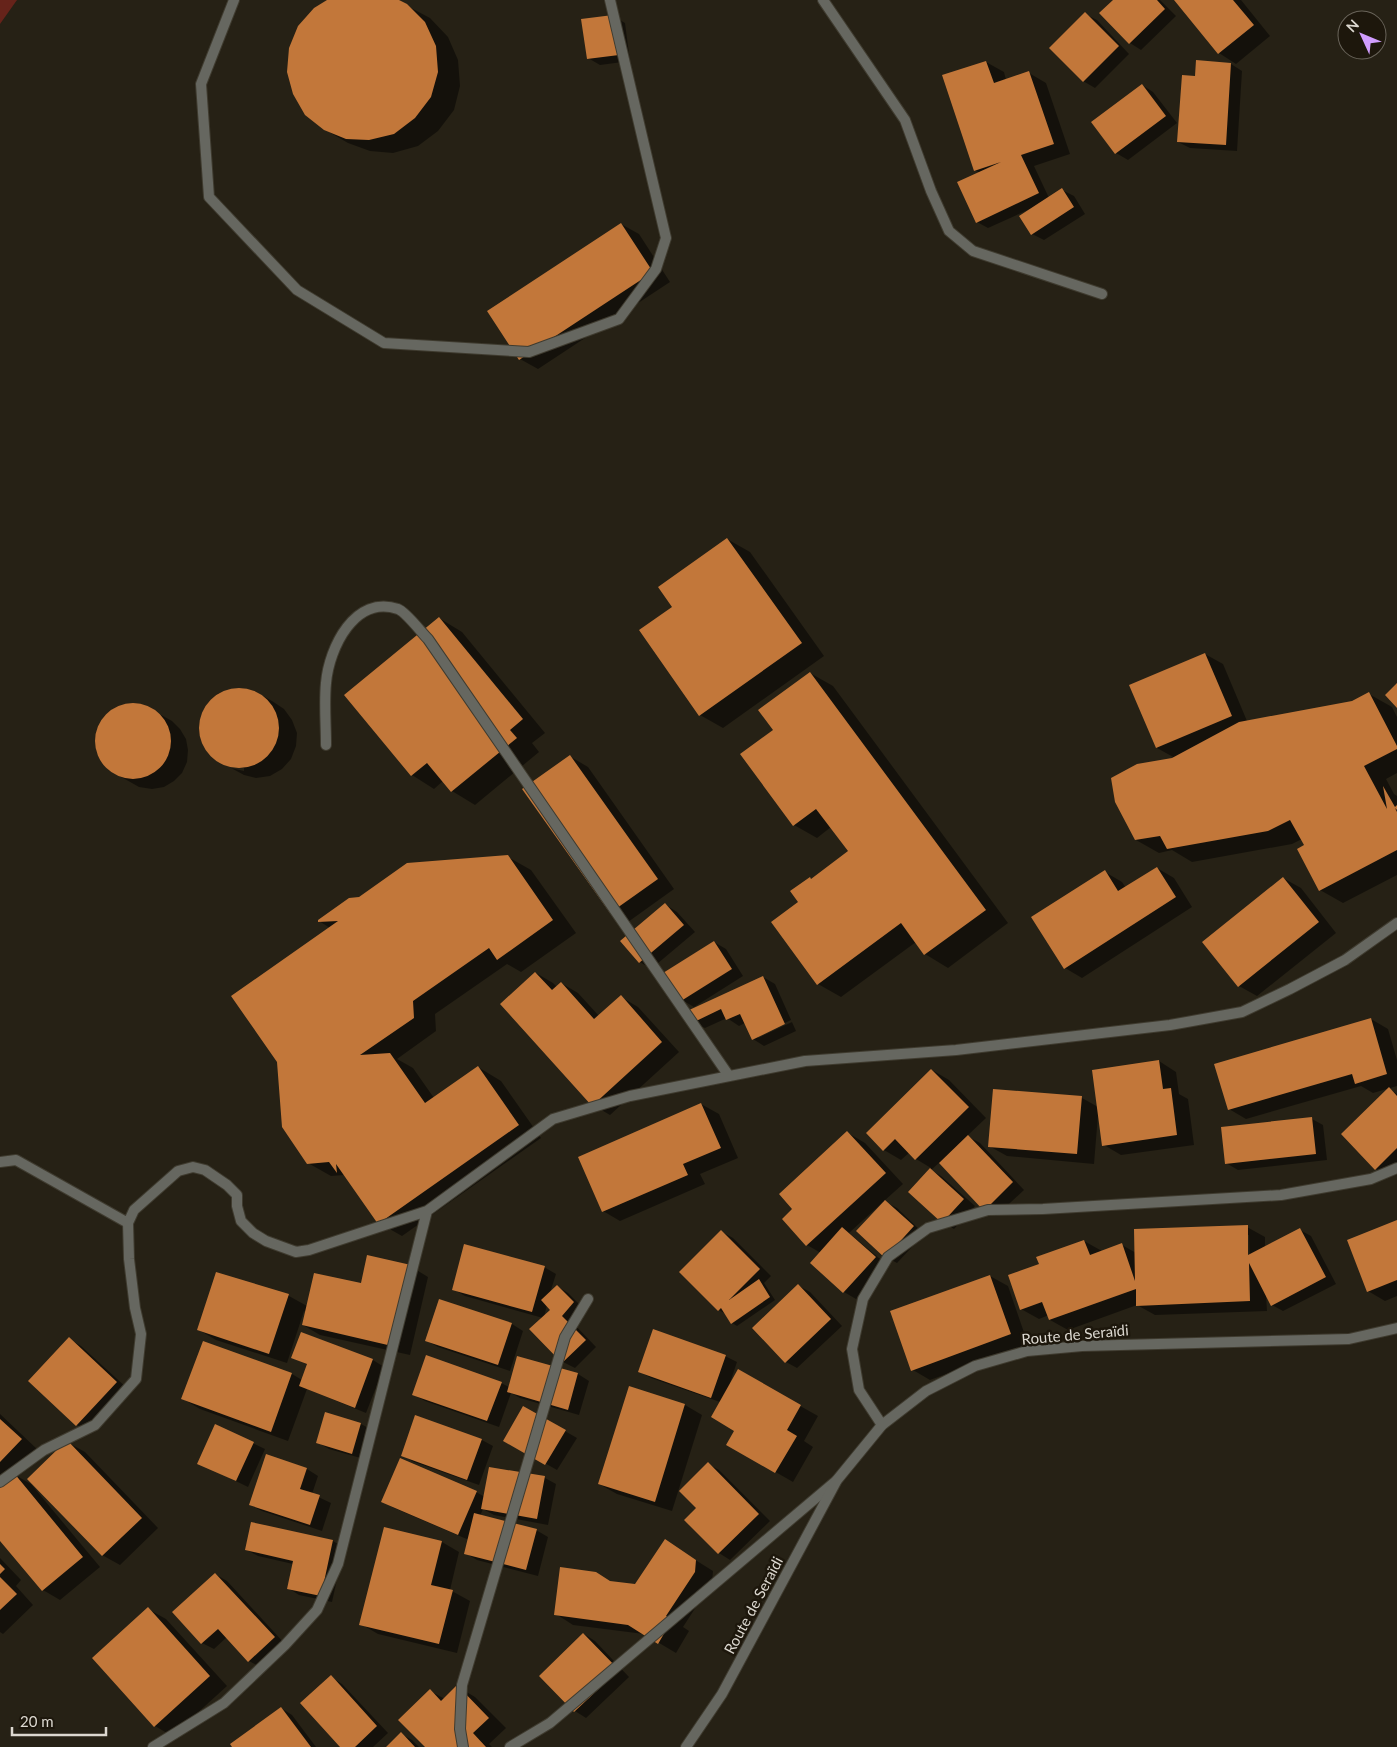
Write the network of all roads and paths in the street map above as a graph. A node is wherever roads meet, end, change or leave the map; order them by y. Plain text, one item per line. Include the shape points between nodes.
1 (234, 0) edge
2 (610, 0) edge
3 (823, 0) edge
4 (1102, 294) dead end
5 (326, 744) dead end
6 (1397, 923) edge
7 (729, 1076) junction
8 (0, 1162) edge
9 (1397, 1168) edge
10 (427, 1211) junction
11 (128, 1223) junction
12 (588, 1299) dead end
13 (1397, 1328) edge
14 (882, 1425) junction
15 (837, 1480) junction
16 (0, 1482) edge
17 (153, 1747) edge
18 (463, 1747) edge
19 (510, 1747) edge
20 (686, 1747) edge

1 - 2 street via 201,84 209,197 297,290 384,343 529,352 620,319 656,269 666,238
3 - 4 street via 905,120 949,231 973,251
5 - 7 street via 326,682 335,646 356,615 378,606 400,610 428,639
6 - 7 street via 1345,960 1242,1012 1170,1025 956,1050 805,1061
7 - 10 street via 630,1096 553,1120
8 - 11 street via 16,1160
9 - 14 street via 1371,1179 1281,1195 988,1210 928,1228 888,1257 862,1299 852,1349 859,1390
10 - 11 street via 354,1237 296,1252 277,1247 253,1233 242,1220 233,1191 205,1170 193,1168 178,1171 134,1210
10 - 17 street via 338,1564 317,1610 224,1703
11 - 16 street via 129,1259 141,1334 136,1379 95,1425 44,1450
12 - 18 street via 565,1338 462,1685 460,1729
13 - 14 street, Route de Seraïdi via 1349,1339 1082,1346 1027,1351 974,1366 926,1391
14 - 15 street, Route de Seraïdi
15 - 19 street via 550,1723
15 - 20 street, Route de Seraïdi via 722,1694

